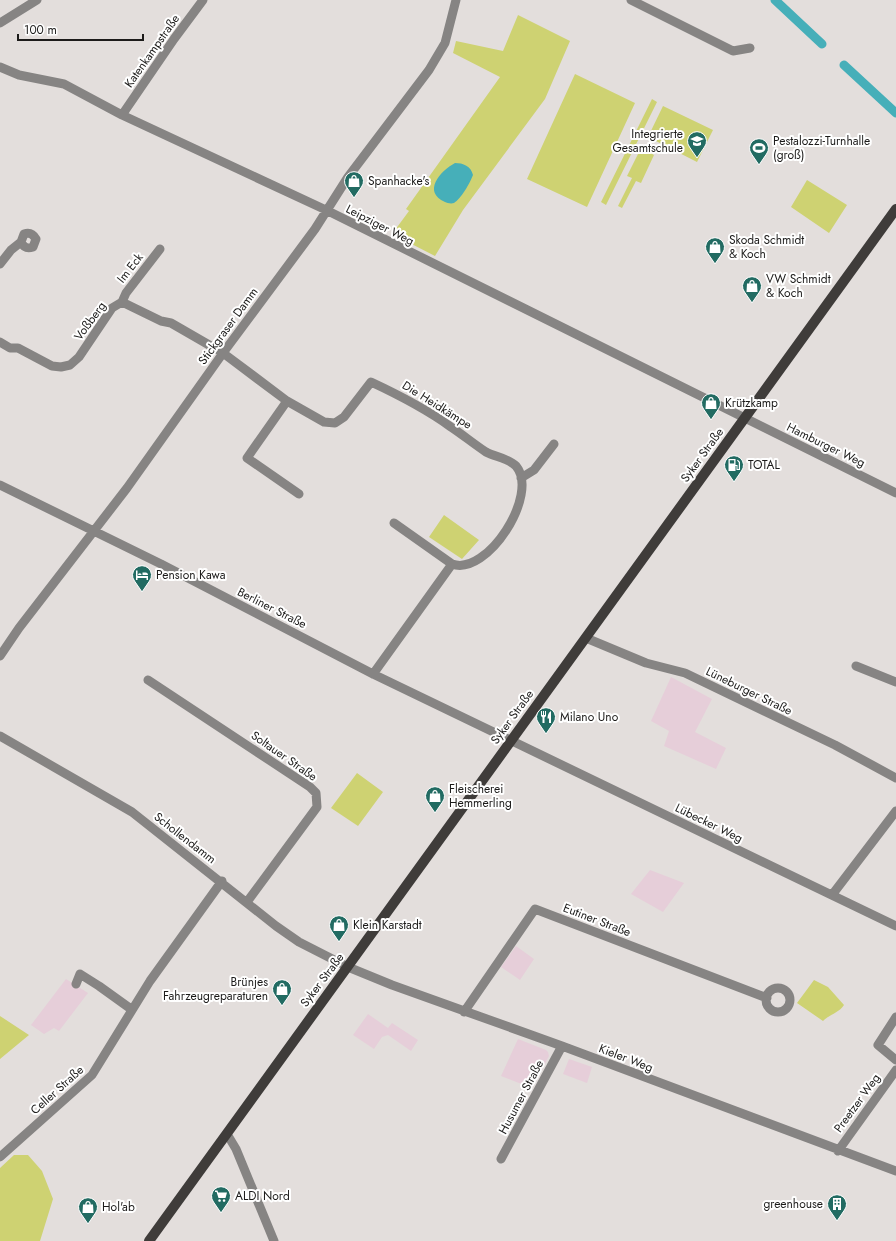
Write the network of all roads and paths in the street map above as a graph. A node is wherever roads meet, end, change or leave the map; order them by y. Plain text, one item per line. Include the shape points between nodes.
1 (37, 0) edge
2 (203, 0) edge
3 (456, 0) edge
4 (631, 0) edge
5 (0, 23) edge
6 (750, 48) dead end
7 (0, 67) edge
8 (122, 116) junction
9 (896, 209) edge
10 (326, 210) junction
11 (21, 242) dead end
12 (160, 249) dead end
13 (0, 264) edge
14 (122, 302) junction
15 (0, 342) edge
16 (223, 353) junction
17 (287, 401) junction
18 (745, 418) junction
19 (554, 444) dead end
20 (521, 478) junction
21 (0, 486) edge
22 (896, 493) edge
23 (299, 494) dead end
24 (394, 523) dead end
25 (95, 531) junction
26 (452, 564) junction
27 (586, 638) junction
28 (0, 656) edge
29 (856, 666) dead end
30 (373, 674) junction
31 (148, 680) dead end
32 (896, 682) edge
33 (0, 736) edge
34 (511, 741) junction
35 (896, 778) edge
36 (896, 811) edge
37 (222, 881) junction
38 (832, 895) junction
39 (247, 902) junction
40 (896, 926) edge
41 (348, 966) junction
42 (76, 984) dead end
43 (767, 998) dead end
44 (131, 1009) junction
45 (464, 1012) junction
46 (896, 1018) edge
47 (562, 1046) junction
48 (896, 1060) edge
49 (896, 1070) edge
50 (227, 1134) junction
51 (838, 1151) junction
52 (0, 1157) edge
53 (501, 1159) dead end
54 (896, 1171) edge
55 (149, 1241) edge
56 (274, 1241) edge

1 - 5 street
2 - 8 street, Katenkampstraße
3 - 10 street, Stickgraser Damm via 445,43 436,60
4 - 6 street via 733,51
7 - 8 street, Leipziger Weg via 19,75 64,84
8 - 10 street, Leipziger Weg
9 - 18 main road, Syker Straße
10 - 16 street, Stickgraser Damm via 308,239
10 - 18 street, Leipziger Weg
11 - 13 street via 10,250
12 - 14 street, Im Eck via 126,292
14 - 15 street, Voßberg via 112,308 70,365 52,366 18,348 10,348
14 - 16 street, Voßberg via 171,323
16 - 17 street, Die Heidkämpe
16 - 25 street, Stickgraser Damm
17 - 20 street, Die Heidkämpe via 324,422 335,423 344,417 371,382 401,396 486,452 506,459 515,465
17 - 23 street via 247,458
18 - 22 street, Hamburger Weg
18 - 27 main road, Syker Straße
19 - 20 street via 534,470
20 - 26 street via 521,493 516,514 502,538 473,562 458,566
21 - 25 street, Berliner Straße
24 - 26 street
25 - 28 street, Stickgraser Damm
25 - 30 street, Berliner Straße
26 - 30 street
27 - 34 main road, Syker Straße
27 - 35 street, Lüneburger Straße via 646,663 685,673 835,745
29 - 32 street
30 - 34 street, Berliner Straße
31 - 39 street, Soltauer Straße via 316,793 317,807
33 - 37 street, Schollendamm via 132,812
34 - 38 street, Lübecker Weg
34 - 41 main road, Syker Straße
36 - 38 street
37 - 39 street, Schollendamm
37 - 44 street, Celler Straße
38 - 40 street, Lübecker Weg
39 - 41 street, Schollendamm via 299,942
41 - 45 street, Kieler Weg
41 - 50 main road, Syker Straße
42 - 44 street via 80,974
43 - 45 street, Eutiner Straße via 535,909
44 - 52 street, Celler Straße via 92,1075
45 - 47 street, Kieler Weg
46 - 48 street via 878,1045
47 - 51 street, Kieler Weg
47 - 53 street, Husumer Straße
49 - 51 street, Preetzer Weg
50 - 55 main road, Syker Straße
50 - 56 street via 236,1148
51 - 54 street, Kieler Weg

